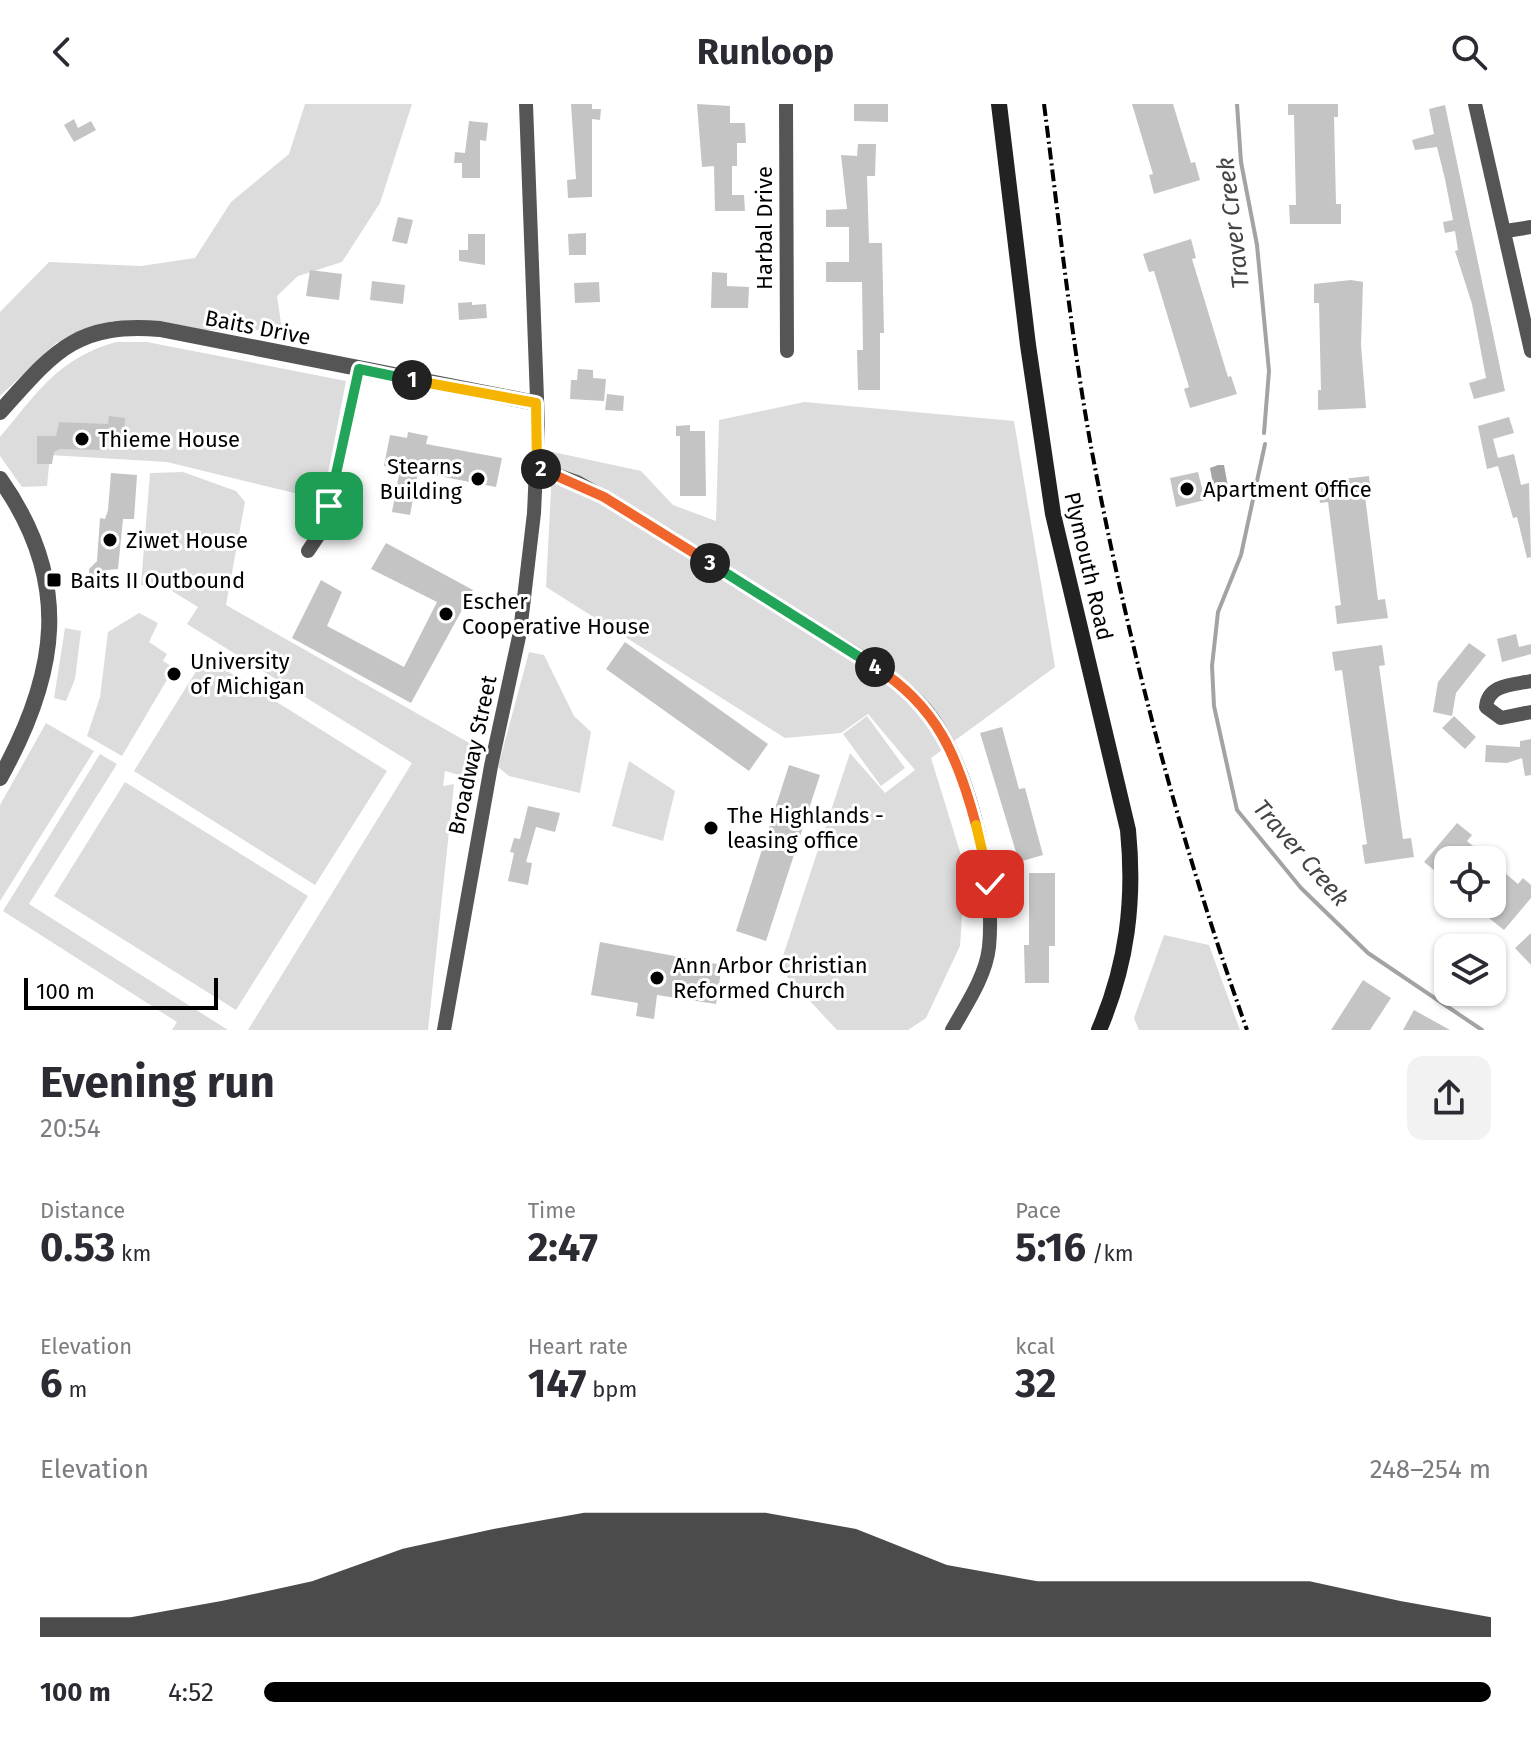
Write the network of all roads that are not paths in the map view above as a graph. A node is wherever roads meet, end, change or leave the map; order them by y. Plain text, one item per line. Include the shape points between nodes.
1 (526, 104) edge
2 (786, 104) edge
3 (999, 104) edge
4 (1475, 104) edge
5 (1531, 227) edge
6 (1506, 231) junction
7 (787, 351) dead end
8 (1531, 351) edge
9 (359, 369) junction
10 (536, 403) junction
11 (0, 412) edge
12 (537, 468) junction
13 (0, 479) edge
14 (308, 551) dead end
15 (1531, 681) edge
16 (1531, 712) edge
17 (0, 778) edge
18 (444, 1030) edge
19 (952, 1030) edge
20 (1099, 1030) edge

1 - 10 street, Broadway Street
2 - 7 street, Harbal Drive
3 - 20 main road, Plymouth Road via 1048,487 1129,838 1129,934
4 - 6 street
5 - 6 street
6 - 8 street
9 - 10 street, Baits Drive
9 - 11 street, Baits Drive via 160,329 100,330 47,360
9 - 14 street via 324,527
10 - 12 street, Broadway Street
12 - 18 street, Broadway Street via 520,632
12 - 19 street via 604,497 884,672 937,722 975,820 990,884 989,950 975,990
13 - 17 street via 39,555 49,620 36,706
15 - 16 street via 1495,689 1486,707 1501,718

